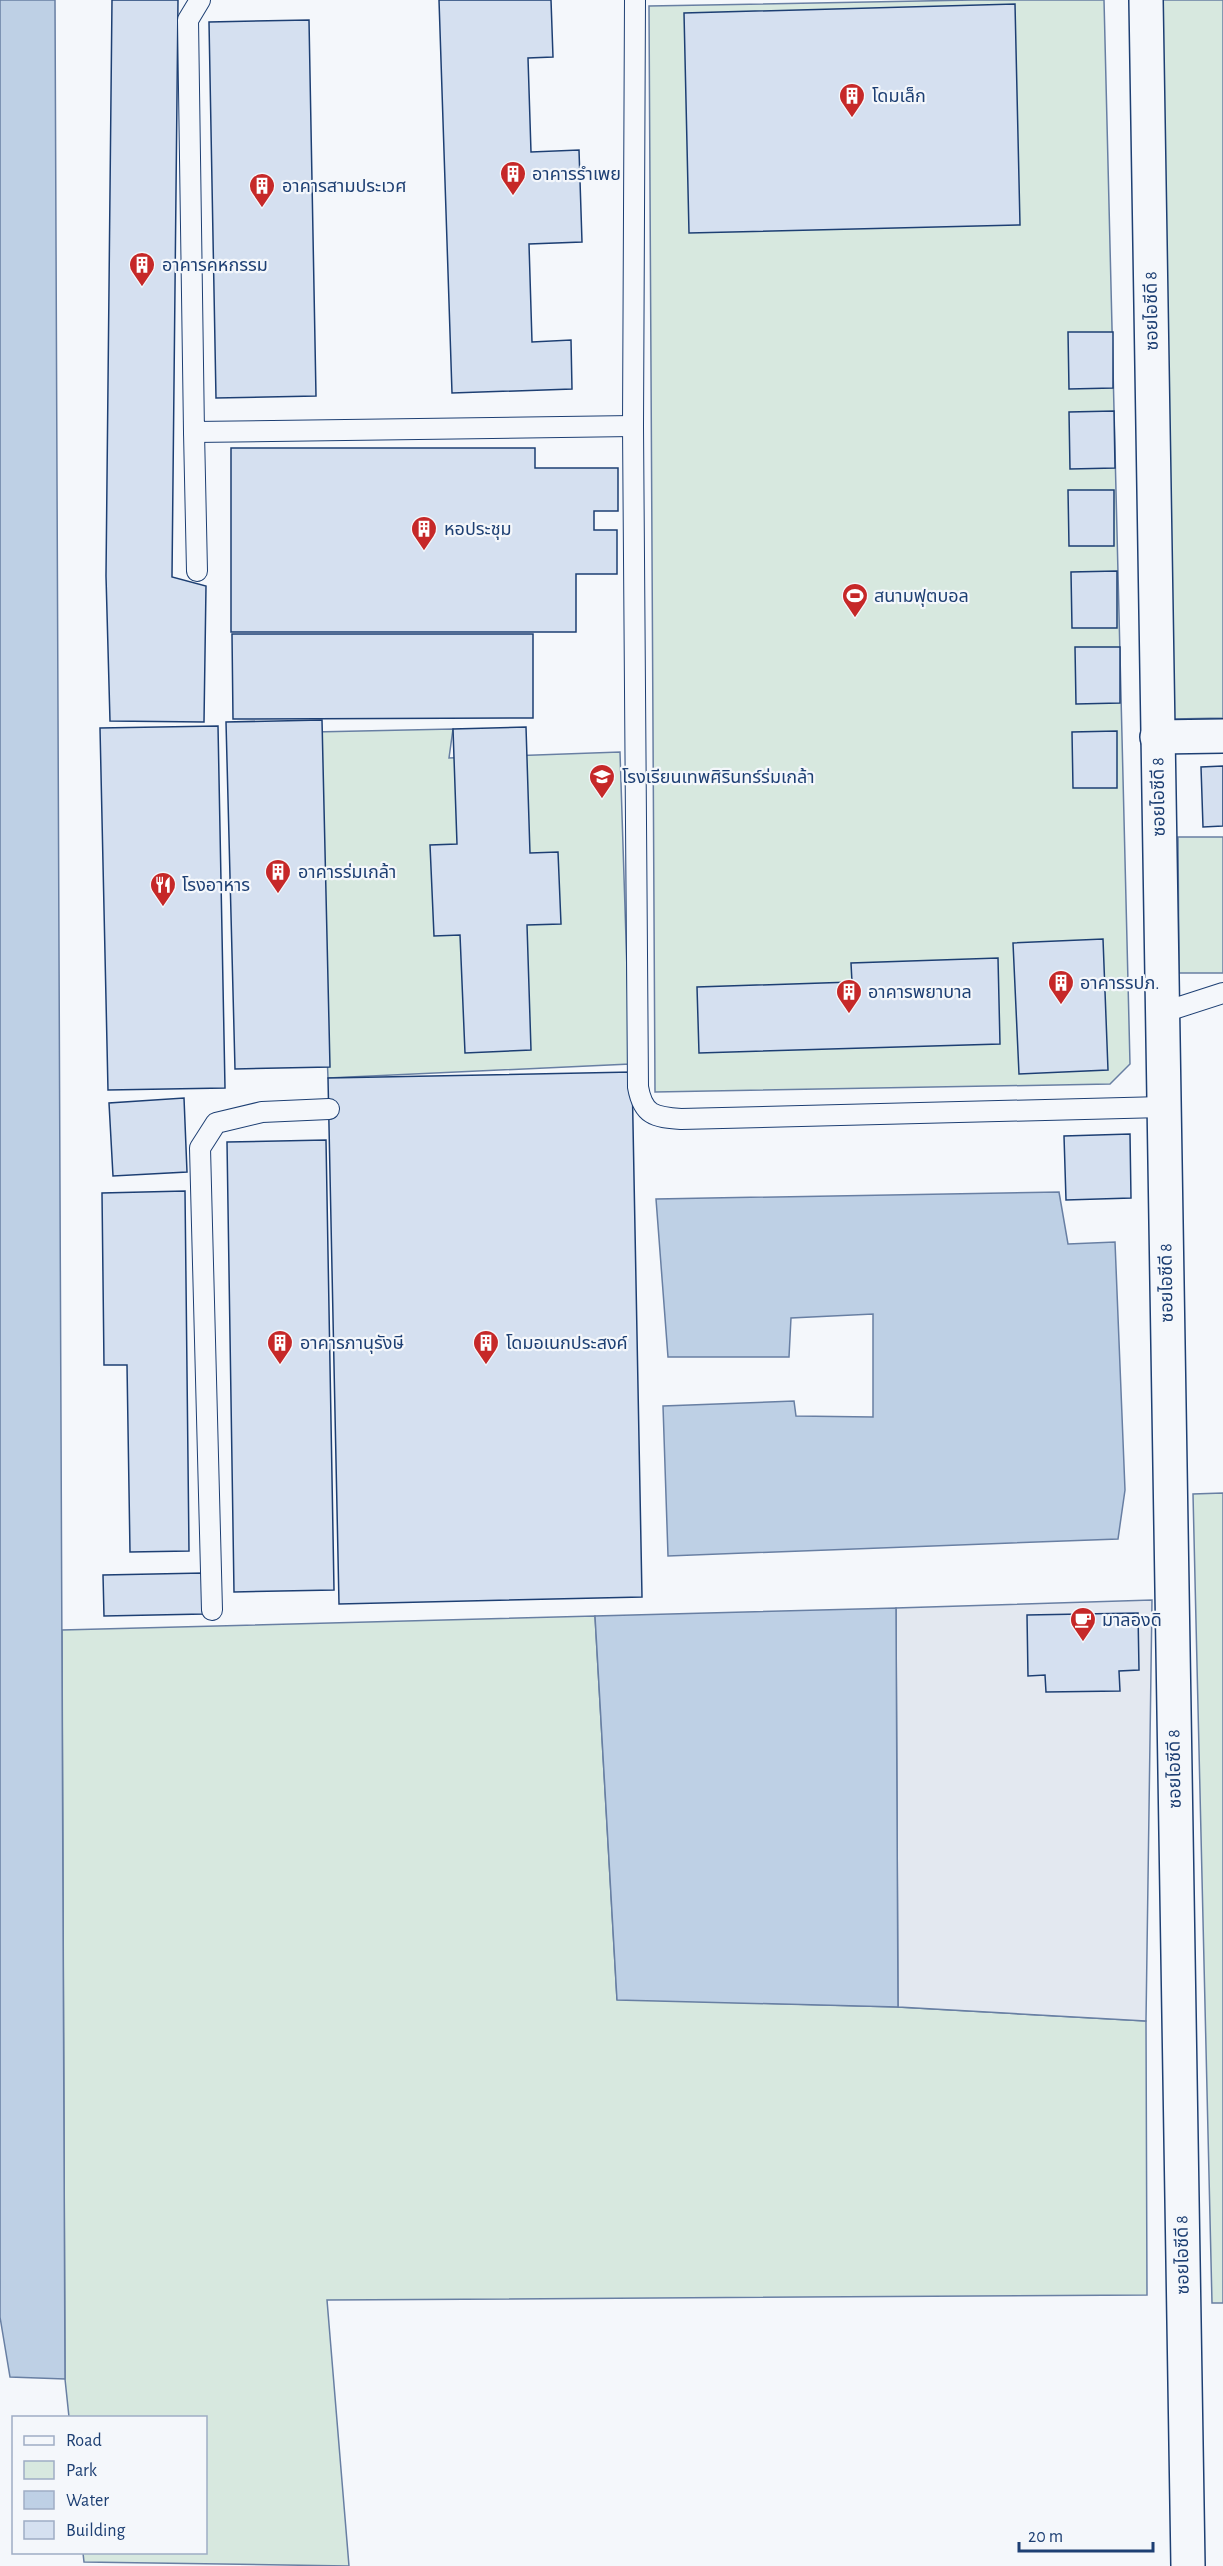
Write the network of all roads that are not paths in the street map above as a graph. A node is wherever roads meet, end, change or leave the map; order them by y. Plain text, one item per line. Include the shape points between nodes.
1 (200, 0) edge
2 (635, 0) edge
3 (1146, 0) edge
4 (633, 426) junction
5 (194, 432) junction
6 (197, 572) dead end
7 (1223, 736) edge
8 (1157, 737) junction
9 (1223, 993) edge
10 (1161, 1013) junction
11 (1163, 1107) junction
12 (329, 1109) dead end
13 (212, 1610) dead end
14 (1188, 2566) edge

1 - 5 lane via 188,20
2 - 4 lane
3 - 8 street, ซอยไอซีดี 8
4 - 5 lane
4 - 11 lane via 637,1105 649,1113 681,1119
5 - 6 lane
7 - 8 street
8 - 10 street, ซอยไอซีดี 8
9 - 10 lane
10 - 11 street, ซอยไอซีดี 8
11 - 14 street, ซอยไอซีดี 8
12 - 13 lane via 262,1112 216,1123 200,1148

